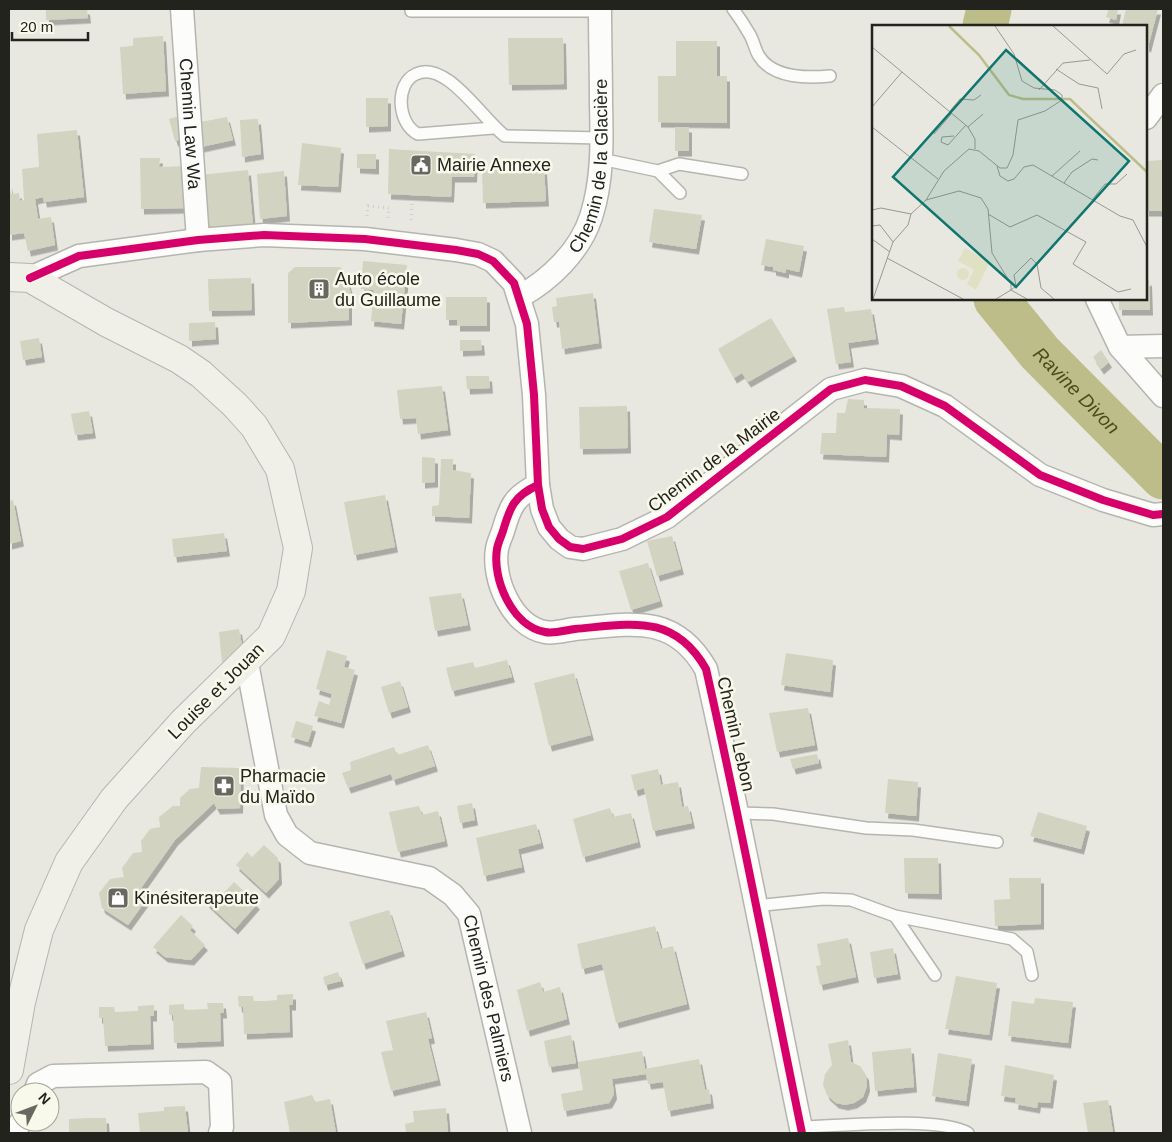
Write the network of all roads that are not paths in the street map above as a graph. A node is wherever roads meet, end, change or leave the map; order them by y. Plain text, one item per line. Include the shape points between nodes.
1 (182, 9) edge
2 (733, 9) edge
3 (600, 10) edge
4 (410, 11) dead end
5 (830, 76) dead end
6 (1163, 95) edge
7 (1147, 117) edge
8 (493, 128) junction
9 (601, 149) junction
10 (658, 171) junction
11 (742, 174) dead end
12 (680, 193) dead end
13 (198, 240) junction
14 (20, 278) edge
15 (519, 297) junction
16 (1097, 300) edge
17 (1163, 346) edge
18 (1120, 347) junction
19 (1163, 396) edge
20 (538, 485) junction
21 (1158, 515) edge
22 (247, 662) junction
23 (739, 813) junction
24 (997, 842) dead end
25 (755, 906) junction
26 (896, 916) junction
27 (935, 975) dead end
28 (1032, 975) dead end
29 (9, 1070) edge
30 (42, 1082) edge
31 (801, 1130) edge
32 (220, 1133) edge
33 (520, 1133) edge
34 (968, 1133) edge

1 - 13 street, Chemin Law Wa
2 - 5 lane via 768,66 785,74 809,78
3 - 4 lane
3 - 9 street, Chemin de la Glacière
6 - 7 street
8 - 8 lane via 462,92 432,70 410,76 403,86 403,120 410,130 418,134
8 - 9 lane via 505,136
9 - 10 lane
9 - 15 street, Chemin de la Glacière via 598,190 591,218 575,247 552,275
10 - 11 lane via 679,164
10 - 12 lane
13 - 14 street, Chemin de la Mairie via 79,256
13 - 15 street, Chemin de la Mairie via 264,236 365,239 470,253 493,261 506,273
14 - 22 main road, Louise et Jouan via 179,359 201,374 254,426 280,469 298,548 291,591 271,636
15 - 20 street, Chemin de la Mairie via 526,324 534,395
16 - 18 street
17 - 18 street
18 - 19 street
20 - 21 street, Chemin de la Mairie via 549,527 570,547 583,549 622,539 667,517 831,389 865,380 901,386 945,406 1040,476 1103,500
20 - 23 street, Chemin Lebon via 526,491 509,509 497,550 503,590 513,610 529,625 545,632 635,624 659,628 684,639 706,669
22 - 29 main road, Louise et Jouan via 183,722 114,799 69,862 39,930 21,1002
22 - 33 street, Chemin des Palmiers via 276,815 287,835 310,853 429,878 452,895 468,914
23 - 24 lane via 773,814
23 - 25 street, Chemin Lebon
25 - 26 lane via 851,900
25 - 31 street, Chemin Lebon
26 - 27 lane
26 - 28 lane via 1012,939 1027,952
30 - 32 street via 53,1076 206,1072 220,1082
31 - 34 lane via 874,1124 940,1125

